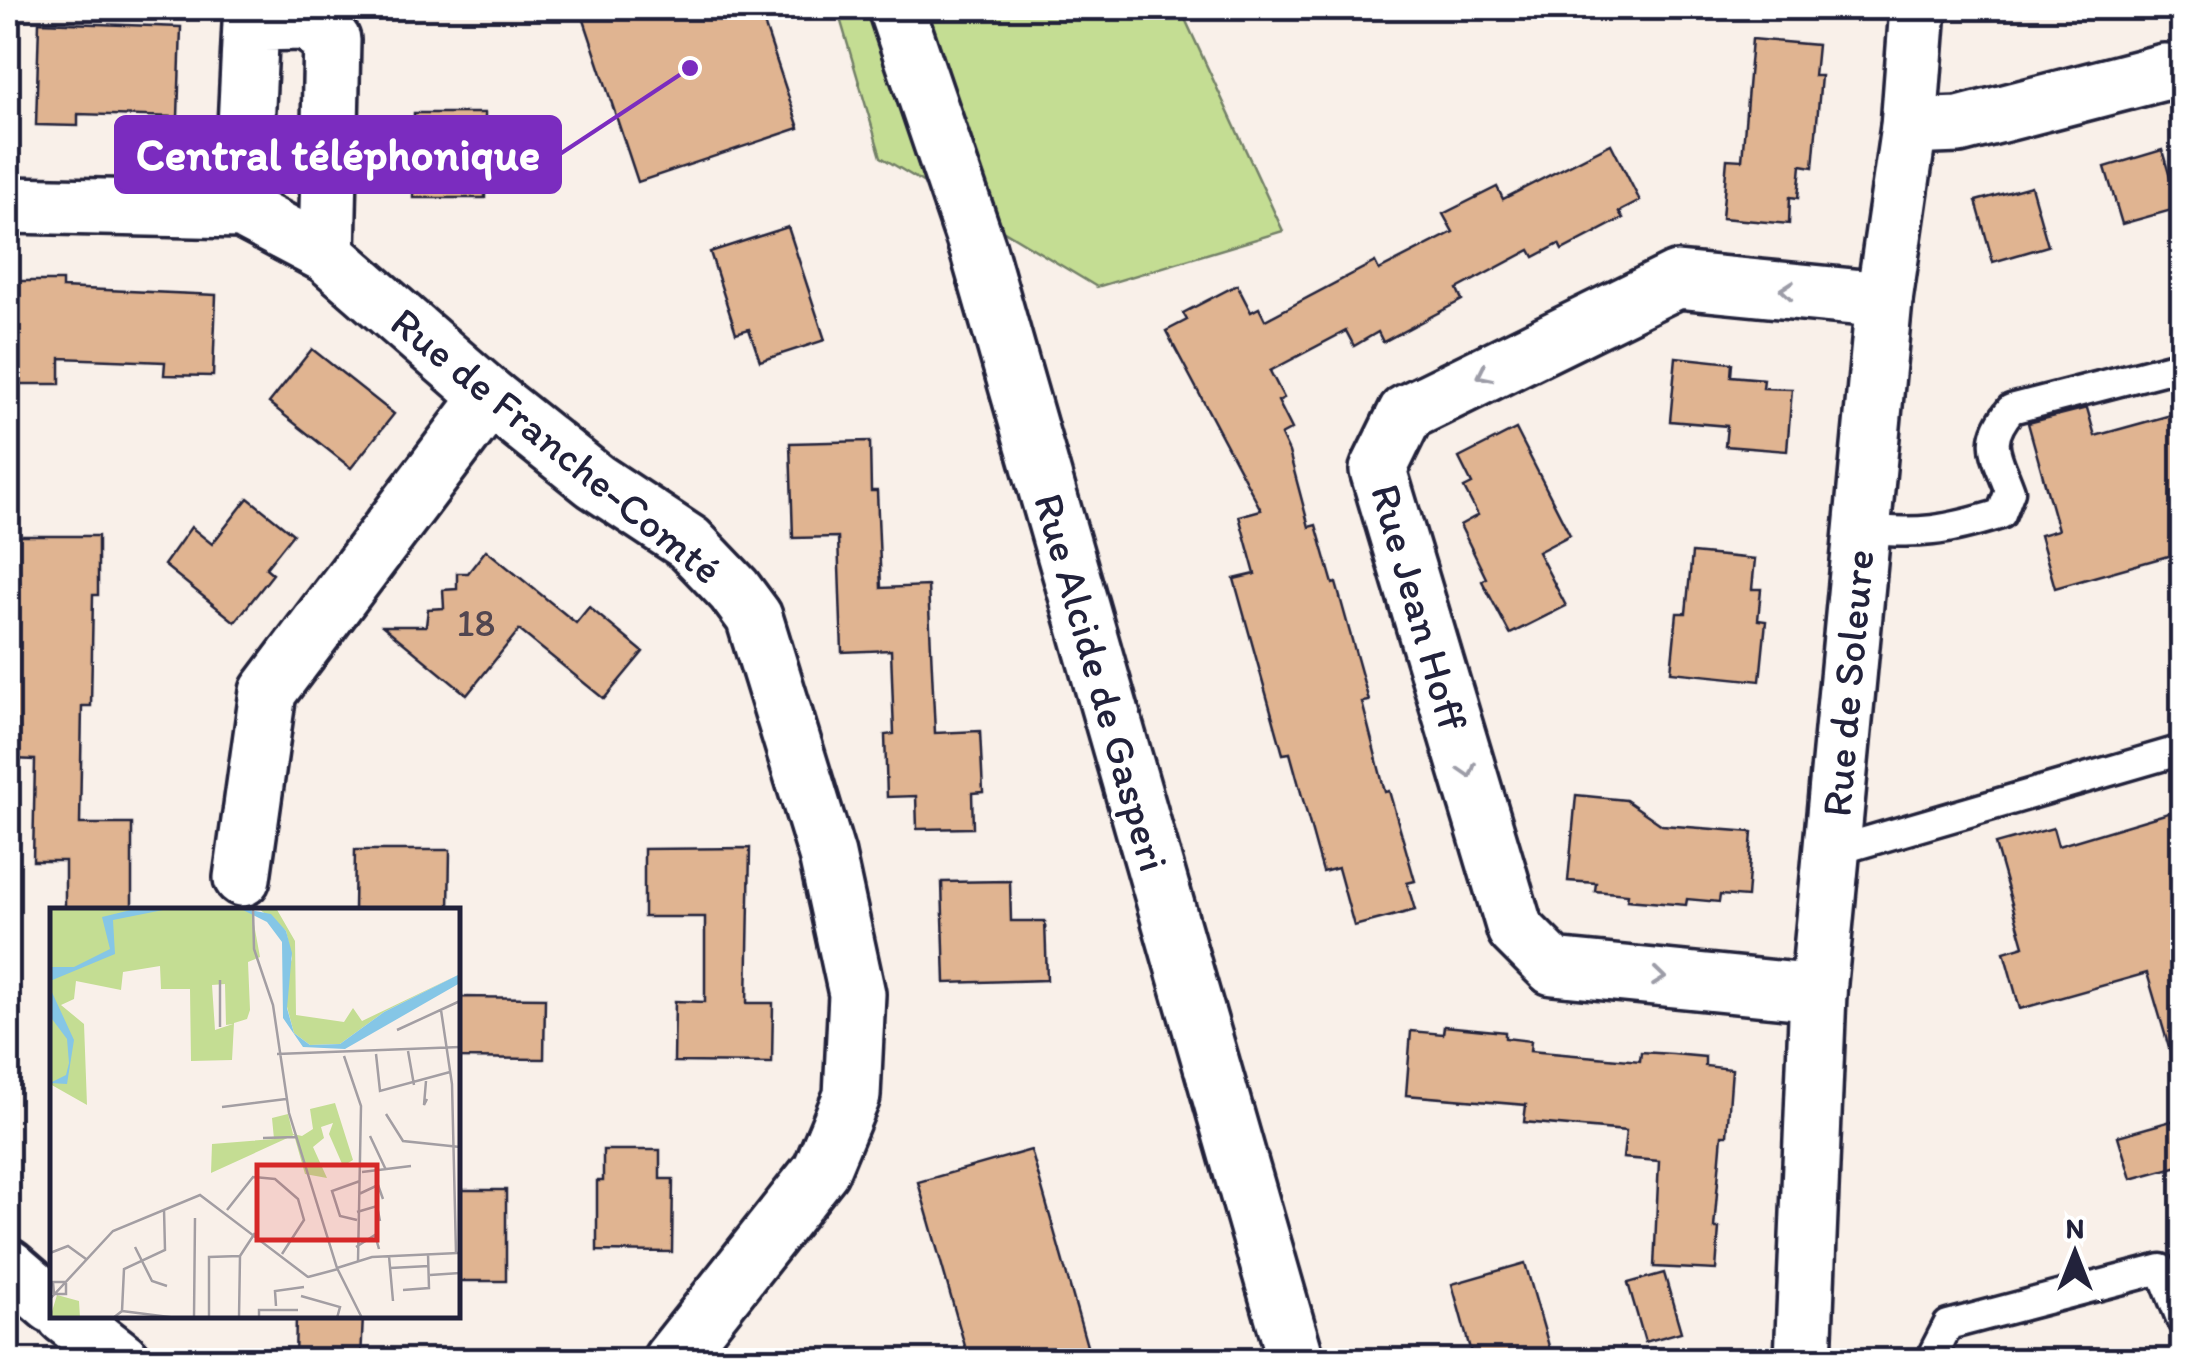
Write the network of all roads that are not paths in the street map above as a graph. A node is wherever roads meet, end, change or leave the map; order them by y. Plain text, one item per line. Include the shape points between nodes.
1 (896, 8) edge
2 (1918, 8) edge
3 (2182, 73) edge
4 (1909, 127) junction
5 (8, 205) edge
6 (242, 210) junction
7 (327, 255) junction
8 (1884, 300) junction
9 (2182, 365) edge
10 (490, 397) junction
11 (1862, 529) junction
12 (2182, 750) edge
13 (1832, 852) junction
14 (242, 878) dead end
15 (1818, 993) junction
16 (8, 1267) edge
17 (50, 1303) edge
18 (69, 1318) edge
19 (2182, 1321) edge
20 (122, 1360) edge
21 (670, 1360) edge
22 (1296, 1360) edge
23 (1802, 1360) edge
24 (1930, 1360) edge

1 - 22 street, Rue Alcide de Gasperi via 978,249
2 - 4 street, Rue de Soleure
3 - 4 street via 2164,72 1959,126
4 - 8 street, Rue de Soleure
5 - 6 street, Rue de Franche-Comté
6 - 7 street, Rue de Franche-Comté
6 - 7 street via 251,22 306,22 332,40
7 - 10 street, Rue de Franche-Comté
8 - 11 street, Rue de Soleure
8 -> 15 street, Rue Jean Hoff via 1677,280 1406,412 1378,470 1515,929 1553,967
9 - 11 lane via 2011,409 1993,442 2010,492 2001,514 1949,530
10 - 14 street via 268,692
10 - 21 street, Rue de Franche-Comté via 688,543 754,617 827,855 856,994 852,1096 821,1170
11 - 13 street, Rue de Soleure
12 - 13 lane
13 - 15 street, Rue de Soleure
15 - 23 street, Rue de Soleure
16 - 17 street
18 - 20 street
19 - 24 lane via 2162,1269 1948,1325

